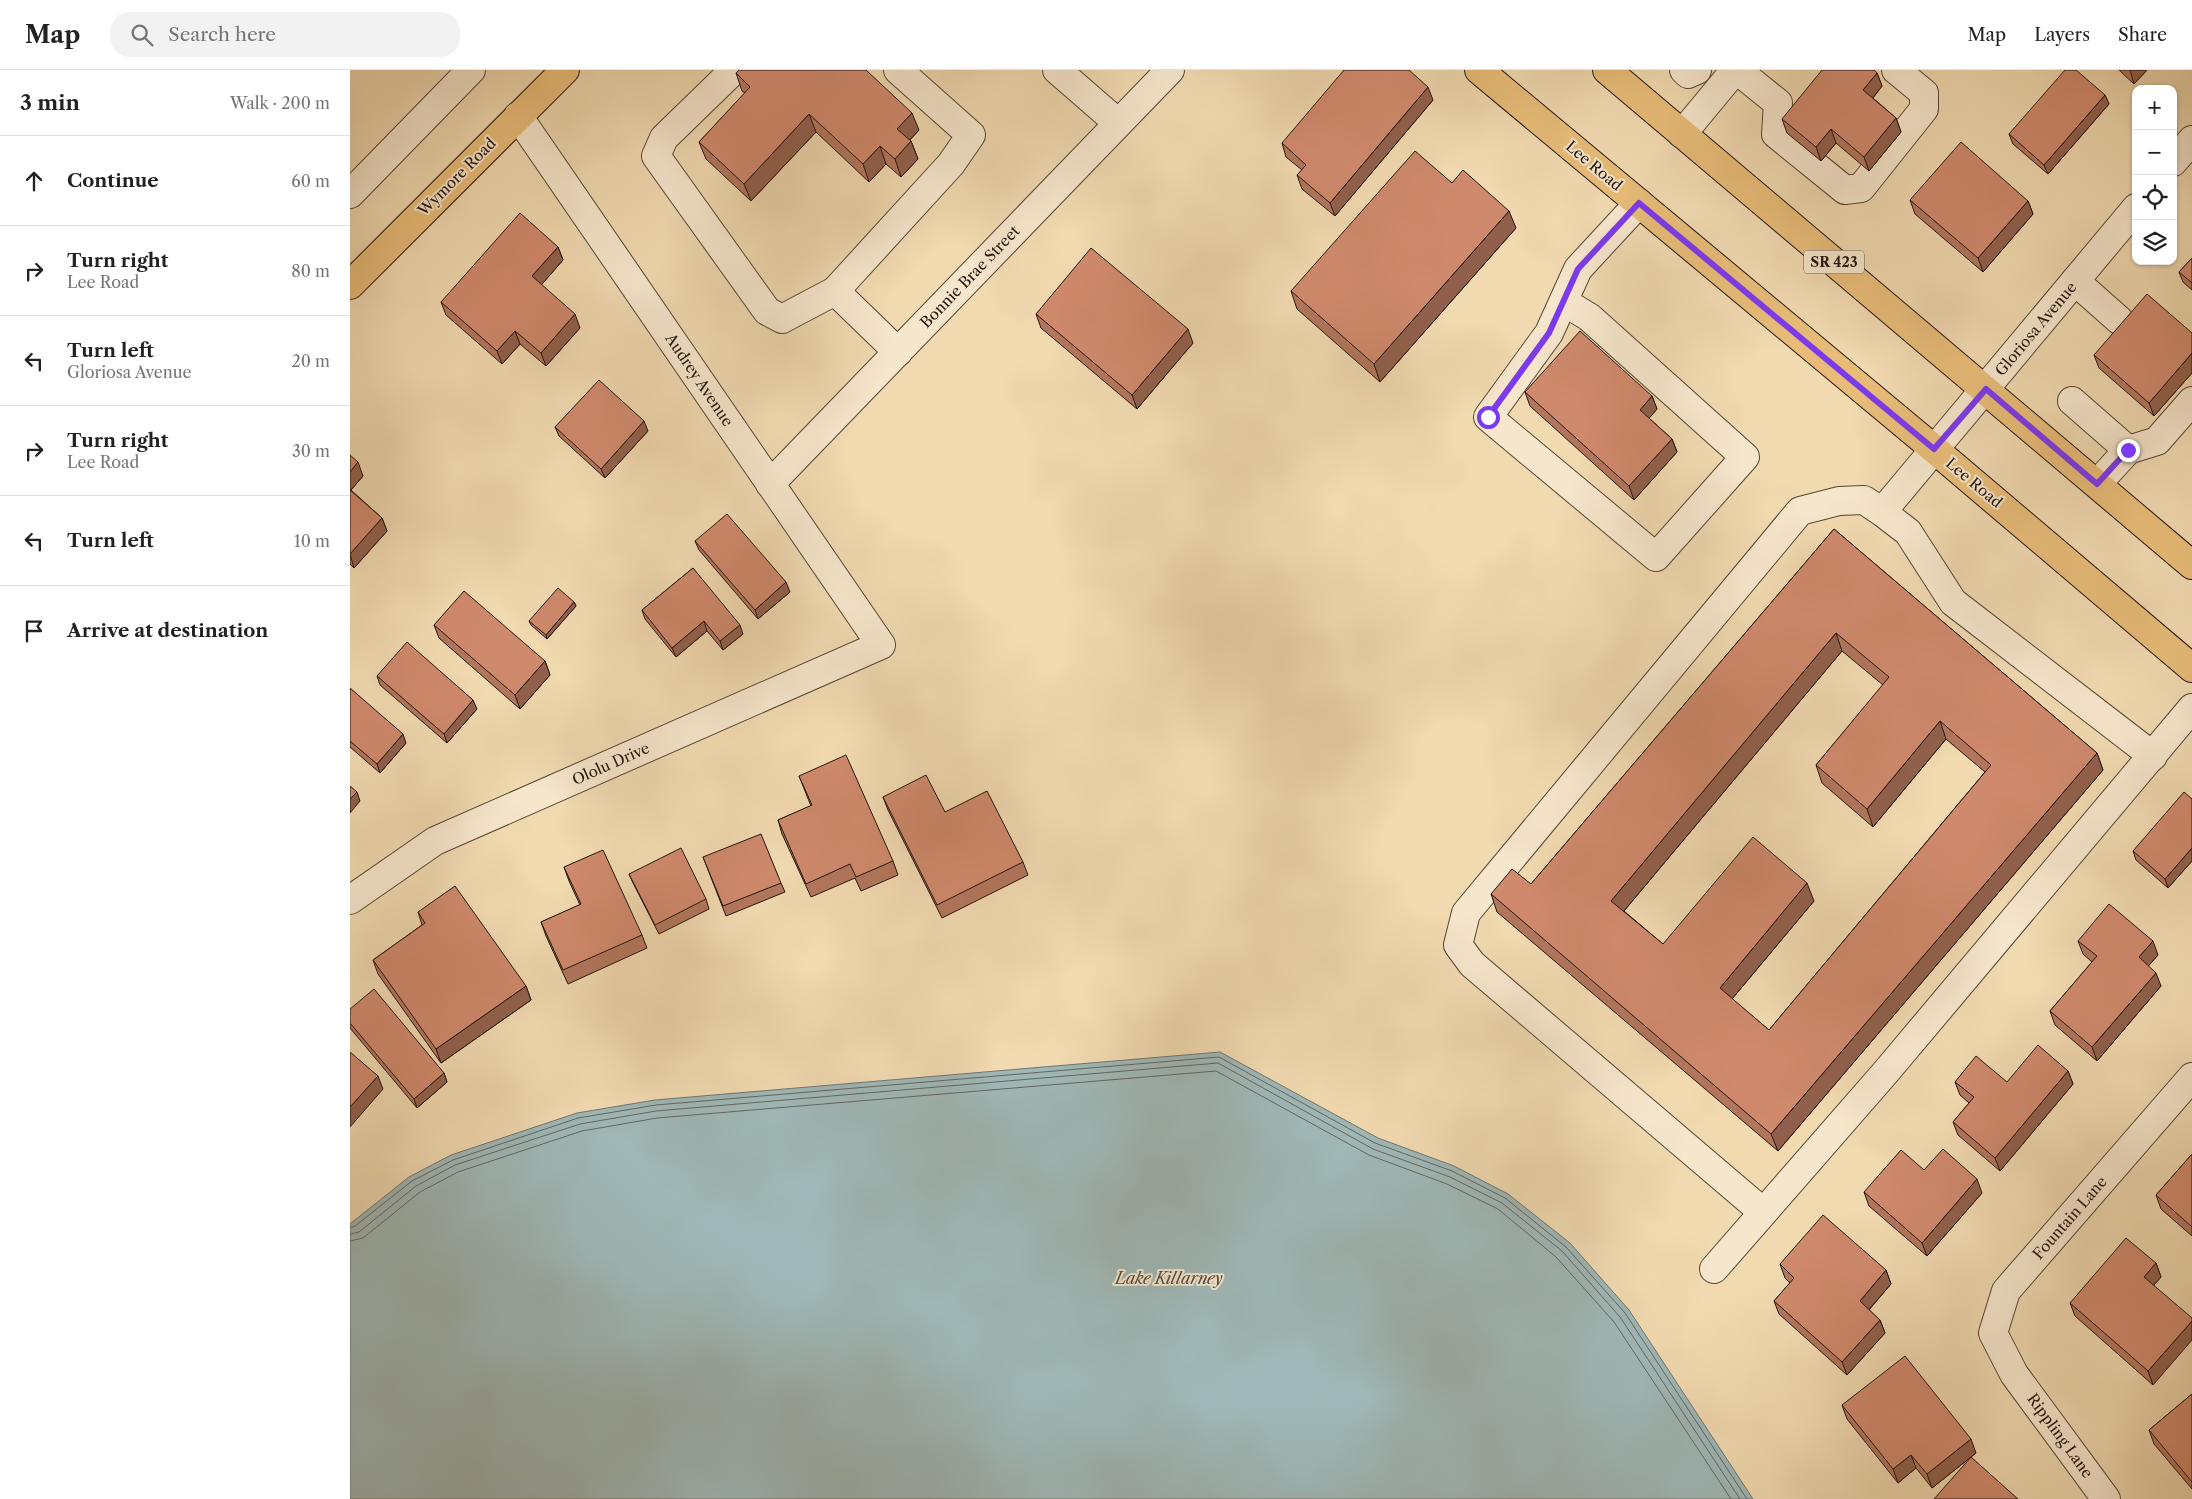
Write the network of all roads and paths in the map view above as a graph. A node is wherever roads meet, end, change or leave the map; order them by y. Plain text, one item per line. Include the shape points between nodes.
1 (471, 70) edge
2 (565, 70) edge
3 (734, 70) edge
4 (898, 70) edge
5 (1057, 70) edge
6 (1170, 70) edge
7 (1479, 70) edge
8 (1607, 70) edge
9 (1684, 70) edge
10 (1697, 70) edge
11 (1736, 70) edge
12 (1896, 70) edge
13 (518, 116) junction
14 (1118, 123) junction
15 (1682, 134) junction
16 (2192, 140) edge
17 (2177, 157) edge
18 (350, 194) edge
19 (1639, 203) junction
20 (2132, 213) edge
21 (2075, 282) junction
22 (350, 286) edge
23 (835, 291) junction
24 (1564, 302) junction
25 (2119, 320) dead end
26 (898, 352) junction
27 (1986, 389) junction
28 (2072, 401) dead end
29 (2192, 401) edge
30 (1934, 449) junction
31 (2128, 450) junction
32 (770, 484) junction
33 (2097, 484) junction
34 (1882, 512) junction
35 (2192, 565) edge
36 (881, 645) joint
37 (2192, 668) edge
38 (2192, 708) edge
39 (2153, 756) junction
40 (350, 900) edge
41 (2192, 1077) edge
42 (1763, 1212) junction
43 (1714, 1269) dead end
44 (2014, 1374) joint
45 (2106, 1499) edge

1 - 18 street
2 - 13 main road, Wymore Road
3 - 23 street via 664,138 656,156 767,311 782,319
4 - 23 street via 970,135 951,164
5 - 14 street
6 - 14 street, Bonnie Brae Street
7 - 19 main road, Lee Road
8 - 15 main road, SR 423
9 - 10 street via 1688,74
11 - 12 street via 1778,103 1776,134 1845,190 1861,188 1924,109 1924,93
11 - 15 street
13 - 22 main road, Wymore Road
13 - 32 street, Audrey Avenue
14 - 26 street, Bonnie Brae Street
15 - 27 main road, SR 423
16 - 17 street
19 - 24 street via 1578,269
19 - 30 main road, Lee Road
20 - 21 street, Gloriosa Avenue
21 - 25 street
21 - 27 street, Gloriosa Avenue
23 - 26 street
24 - 24 street via 1549,333 1488,417 1656,557 1745,457 1590,317
26 - 32 street, Bonnie Brae Street
27 - 30 street, Gloriosa Avenue
27 - 33 main road, SR 423
28 - 31 street
29 - 31 street via 2156,442
30 - 34 street, Gloriosa Avenue
30 - 37 main road, Lee Road
31 - 33 street
32 - 36 street, Audrey Avenue
33 - 35 main road, SR 423
34 - 39 street via 1908,532 1953,602
34 - 42 street via 1864,500 1839,501 1800,511 1466,913 1458,944 1472,964
36 - 40 street, Ololu Drive via 435,841
38 - 39 street
39 - 42 street
41 - 44 street, Fountain Lane via 2006,1291 1994,1333
42 - 43 street
44 - 45 street, Rippling Lane

